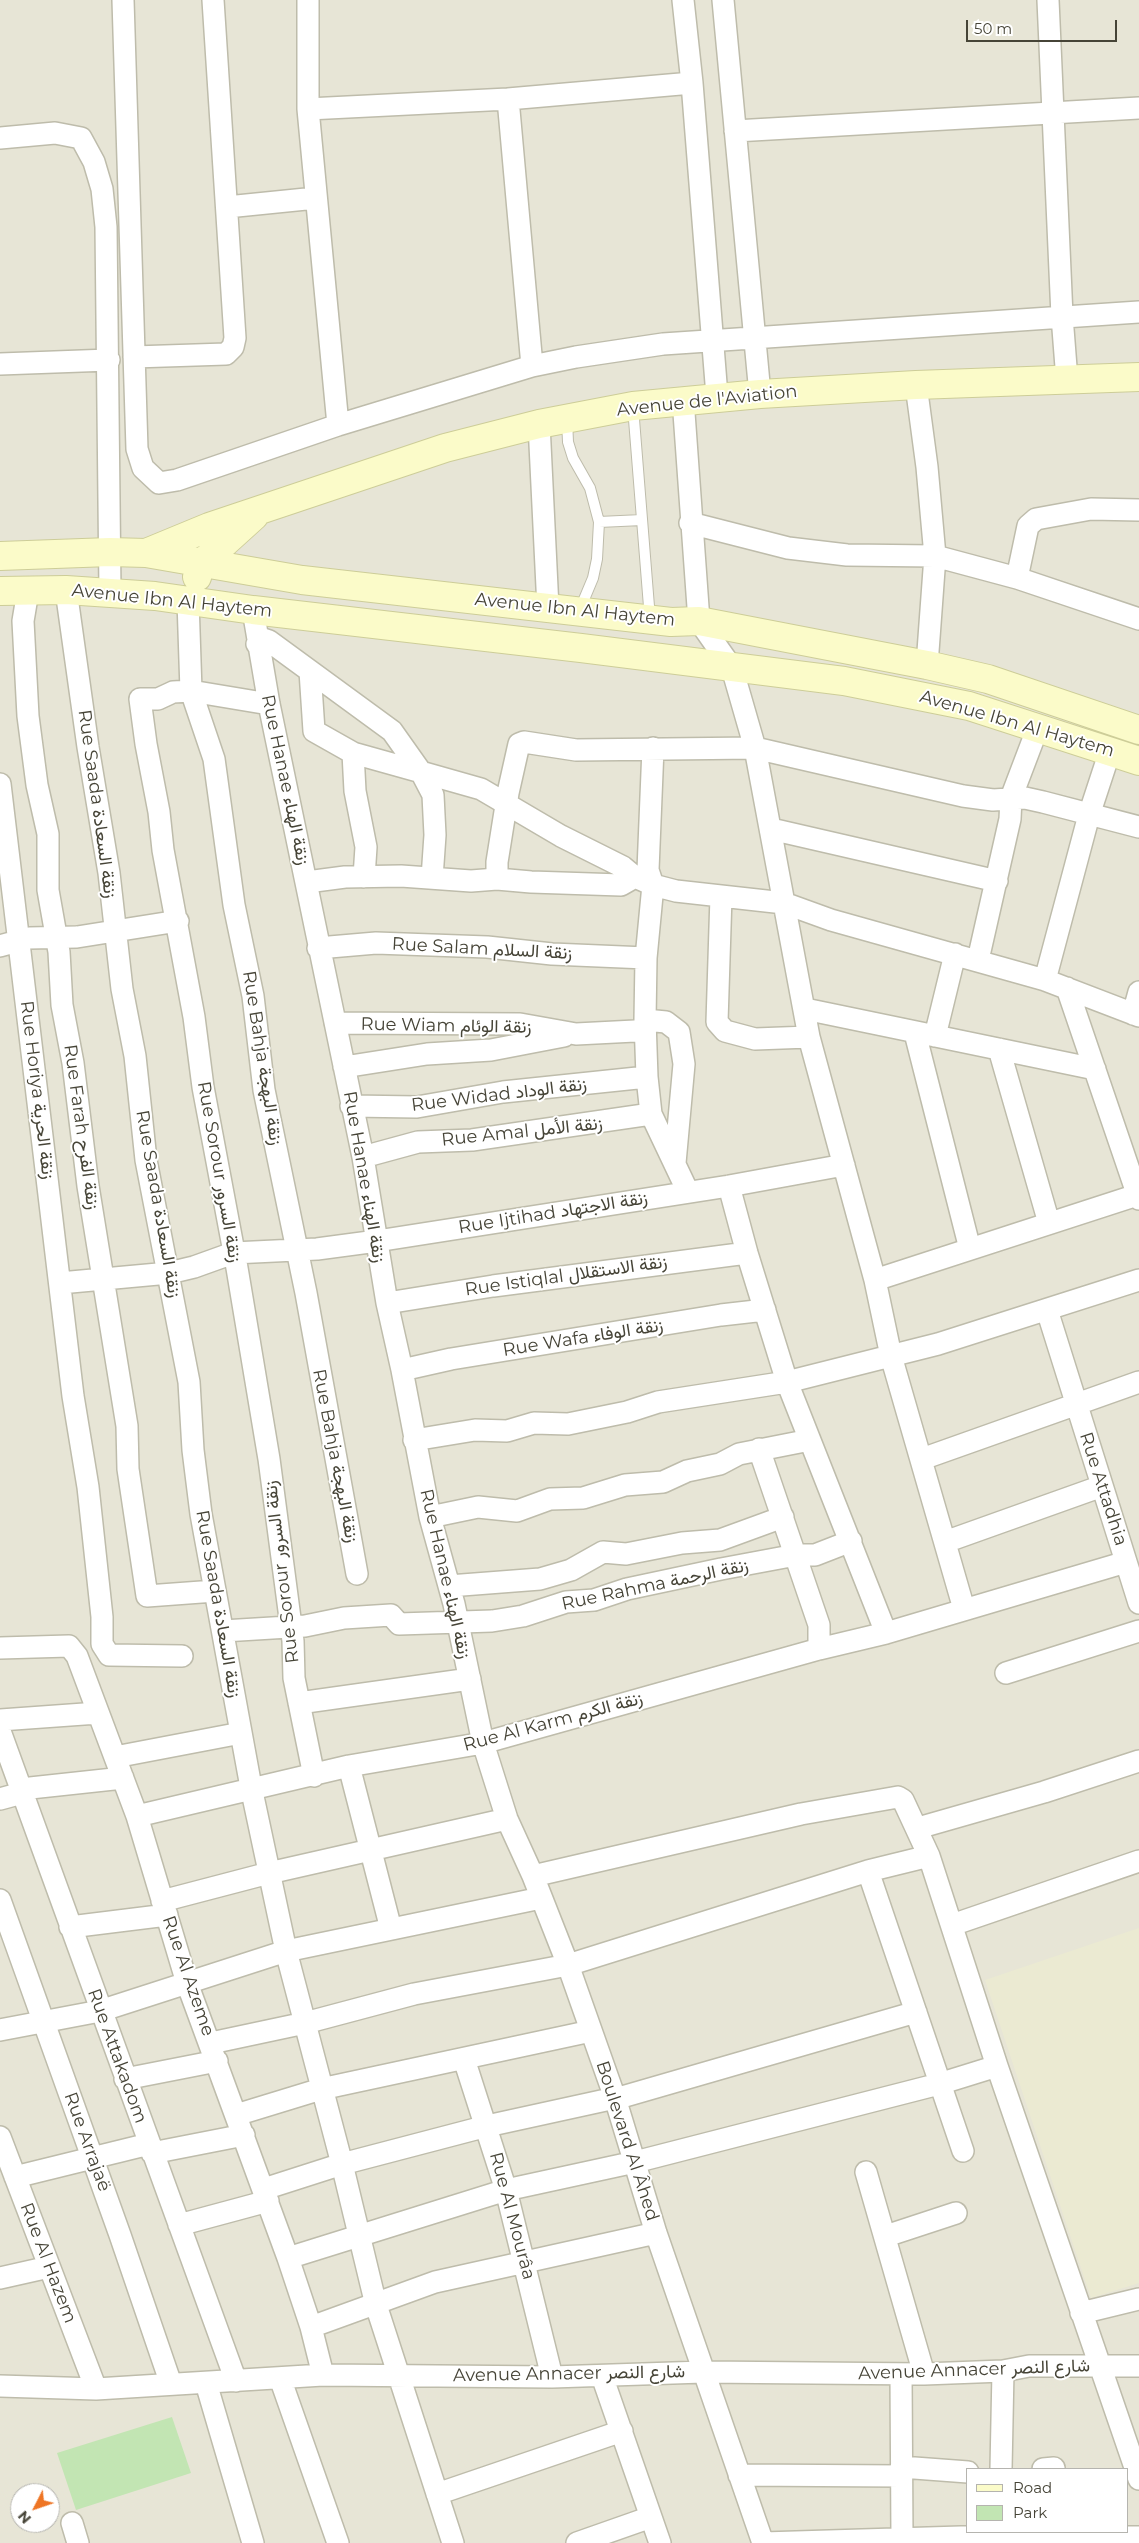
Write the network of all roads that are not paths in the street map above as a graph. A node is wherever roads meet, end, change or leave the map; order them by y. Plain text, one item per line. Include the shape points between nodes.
1 (123, 0) edge
2 (213, 0) edge
3 (308, 0) edge
4 (682, 0) edge
5 (723, 0) edge
6 (1048, 0) edge
7 (692, 83) junction
8 (508, 98) junction
9 (1139, 108) edge
10 (308, 109) junction
11 (1052, 113) junction
12 (735, 131) junction
13 (0, 138) edge
14 (316, 198) junction
15 (227, 207) junction
16 (1139, 312) edge
17 (1062, 316) junction
18 (753, 338) junction
19 (712, 340) junction
20 (134, 357) junction
21 (109, 360) junction
22 (0, 364) edge
23 (532, 366) junction
24 (1139, 377) edge
25 (1067, 380) junction
26 (916, 385) junction
27 (760, 394) junction
28 (717, 396) junction
29 (683, 399) junction
30 (633, 406) junction
31 (567, 418) junction
32 (538, 424) junction
33 (338, 425) junction
34 (1139, 510) edge
35 (259, 512) junction
36 (642, 520) junction
37 (598, 522) junction
38 (690, 523) junction
39 (110, 552) junction
40 (146, 553) junction
41 (0, 556) edge
42 (935, 556) junction
43 (201, 564) junction
44 (1017, 578) junction
45 (66, 590) junction
46 (0, 591) edge
47 (28, 591) junction
48 (110, 592) junction
49 (188, 601) junction
50 (548, 608) junction
51 (253, 610) junction
52 (578, 612) junction
53 (1139, 619) edge
54 (650, 620) junction
55 (699, 621) junction
56 (257, 644) junction
57 (927, 665) junction
58 (732, 668) junction
59 (310, 672) junction
60 (191, 691) junction
61 (269, 704) junction
62 (1038, 727) junction
63 (1139, 730) edge
64 (653, 748) junction
65 (754, 748) junction
66 (1110, 751) junction
67 (353, 753) junction
68 (1139, 761) edge
69 (421, 772) junction
70 (0, 784) edge
71 (1011, 798) junction
72 (507, 803) junction
73 (1089, 815) junction
74 (1139, 827) edge
75 (771, 829) junction
76 (364, 877) junction
77 (432, 878) junction
78 (497, 879) junction
79 (644, 881) junction
80 (996, 881) junction
81 (307, 882) junction
82 (721, 896) junction
83 (784, 903) junction
84 (178, 921) junction
85 (116, 930) junction
86 (56, 936) junction
87 (10, 943) edge
88 (318, 948) junction
89 (955, 954) junction
90 (646, 958) junction
91 (978, 960) junction
92 (1045, 980) junction
93 (1067, 988) junction
94 (1139, 992) edge
95 (805, 1010) junction
96 (1136, 1015) edge
97 (335, 1024) junction
98 (645, 1027) junction
99 (576, 1034) junction
100 (925, 1034) junction
101 (809, 1036) junction
102 (999, 1049) junction
103 (344, 1067) junction
104 (1095, 1069) junction
105 (647, 1077) junction
106 (351, 1106) junction
107 (651, 1114) junction
108 (363, 1157) junction
109 (675, 1163) junction
110 (844, 1165) junction
111 (729, 1186) junction
112 (688, 1192) junction
113 (1138, 1197) edge
114 (1049, 1223) junction
115 (377, 1242) junction
116 (970, 1249) junction
117 (297, 1250) junction
118 (233, 1253) junction
119 (747, 1253) junction
120 (169, 1273) junction
121 (103, 1279) junction
122 (875, 1280) junction
123 (1139, 1280) edge
124 (60, 1283) junction
125 (387, 1303) junction
126 (765, 1310) junction
127 (1047, 1310) junction
128 (891, 1356) junction
129 (402, 1370) junction
130 (787, 1382) junction
131 (1139, 1382) edge
132 (1075, 1404) junction
133 (414, 1440) junction
134 (810, 1440) junction
135 (759, 1449) junction
136 (922, 1459) junction
137 (1102, 1486) junction
138 (430, 1517) junction
139 (783, 1518) junction
140 (851, 1541) junction
141 (945, 1542) junction
142 (796, 1555) junction
143 (1126, 1562) junction
144 (357, 1574) dead end
145 (449, 1586) junction
146 (215, 1592) junction
147 (1139, 1603) edge
148 (964, 1609) junction
149 (458, 1622) junction
150 (290, 1627) junction
151 (222, 1631) junction
152 (1139, 1631) edge
153 (886, 1633) junction
154 (0, 1648) edge
155 (819, 1649) junction
156 (182, 1656) dead end
157 (1006, 1674) dead end
158 (470, 1679) junction
159 (299, 1703) junction
160 (98, 1713) junction
161 (0, 1720) edge
162 (0, 1731) edge
163 (241, 1733) junction
164 (483, 1743) junction
165 (115, 1757) junction
166 (1139, 1761) edge
167 (348, 1766) junction
168 (314, 1776) junction
169 (123, 1778) junction
170 (251, 1787) junction
171 (22, 1791) junction
172 (0, 1799) edge
173 (137, 1816) junction
174 (507, 1819) junction
175 (918, 1828) junction
176 (370, 1849) junction
177 (930, 1856) junction
178 (1139, 1861) edge
179 (868, 1871) junction
180 (269, 1873) junction
181 (533, 1876) junction
182 (541, 1898) junction
183 (0, 1900) edge
184 (165, 1908) junction
185 (952, 1925) junction
186 (70, 1927) junction
187 (391, 1929) junction
188 (286, 1951) junction
189 (568, 1965) junction
190 (187, 1983) junction
191 (100, 2011) junction
192 (916, 2012) junction
193 (43, 2022) junction
194 (305, 2023) junction
195 (0, 2030) edge
196 (591, 2031) junction
197 (214, 2052) junction
198 (464, 2059) junction
199 (997, 2066) junction
200 (125, 2079) junction
201 (939, 2084) junction
202 (321, 2089) junction
203 (615, 2098) junction
204 (240, 2125) junction
205 (487, 2126) junction
206 (0, 2137) edge
207 (151, 2149) junction
208 (963, 2151) dead end
209 (93, 2158) junction
210 (635, 2162) junction
211 (342, 2164) junction
212 (866, 2172) dead end
213 (11, 2183) edge
214 (506, 2190) junction
215 (266, 2195) junction
216 (956, 2213) dead end
217 (179, 2225) junction
218 (656, 2233) junction
219 (360, 2236) junction
220 (886, 2236) junction
221 (288, 2258) junction
222 (525, 2260) junction
223 (49, 2267) junction
224 (0, 2278) edge
225 (1139, 2299) edge
226 (376, 2304) junction
227 (1081, 2313) junction
228 (311, 2328) junction
229 (1139, 2366) edge
230 (1102, 2367) junction
231 (1004, 2371) junction
232 (703, 2372) junction
233 (901, 2374) junction
234 (924, 2374) junction
235 (398, 2375) junction
236 (323, 2376) junction
237 (552, 2376) junction
238 (602, 2376) junction
239 (280, 2378) junction
240 (236, 2381) junction
241 (206, 2383) junction
242 (171, 2384) junction
243 (0, 2386) edge
244 (96, 2389) junction
245 (622, 2431) junction
246 (1001, 2468) edge
247 (902, 2471) junction
248 (966, 2472) edge
249 (739, 2475) junction
250 (1139, 2478) edge
251 (437, 2494) junction
252 (651, 2517) junction
253 (1139, 2537) edge
254 (902, 2538) junction
255 (962, 2540) edge
256 (254, 2543) edge
257 (338, 2543) edge
258 (453, 2543) edge
259 (577, 2543) edge
260 (660, 2543) edge
261 (763, 2543) edge

1 - 20 street
2 - 15 street
3 - 10 street
4 - 7 street
5 - 12 street
6 - 11 street
7 - 8 street
7 - 19 street
8 - 10 street
8 - 23 street
9 - 11 street
10 - 14 street
11 - 12 street
11 - 17 street
12 - 18 street
13 - 21 street via 62,133 81,138 94,162 102,190 106,228
14 - 15 street
14 - 33 street
15 - 20 street via 233,347 226,354
16 - 17 street
17 - 18 street
17 - 25 street
18 - 19 street
18 - 27 street
19 - 23 street via 626,349
19 - 28 street
20 - 33 street via 137,448 142,468 159,482 177,480
21 - 22 street
21 - 39 street
23 - 33 street
24 - 25 street, Avenue de l'Aviation
25 - 26 street, Avenue de l'Aviation
26 - 27 street, Avenue de l'Aviation
26 - 42 street
27 - 28 street, Avenue de l'Aviation
28 - 29 street, Avenue de l'Aviation
29 - 30 street, Avenue de l'Aviation
29 - 38 street
30 - 31 street, Avenue de l'Aviation
30 - 36 lane
31 - 32 street, Avenue de l'Aviation
31 - 37 lane via 568,442 590,488
32 - 35 street, Avenue de l'Aviation via 445,448
32 - 50 street
34 - 44 street via 1091,509 1036,519 1028,526
35 - 40 street, Avenue de l'Aviation via 209,527
35 - 43 street, Avenue de l'Aviation
36 - 37 lane
36 - 54 lane
37 - 52 lane via 599,541 593,578
38 - 42 street via 788,548 847,555
38 - 55 street
39 - 40 street, Avenue Ibn Al Haytem
39 - 41 street, Avenue Ibn Al Haytem
39 - 48 street
40 - 43 street, Avenue Ibn Al Haytem
42 - 44 street
42 - 57 street
43 - 49 street, Avenue de l'Aviation
43 - 50 street, Avenue Ibn Al Haytem via 302,580
44 - 53 street
45 - 47 street, Avenue Ibn Al Haytem
45 - 48 street, Avenue Ibn Al Haytem
45 - 85 street, Rue Saada زنقة السعادة via 88,748 110,872
46 - 47 street, Avenue Ibn Al Haytem
47 - 86 street, Rue Farah زنقة الفرح via 23,621 28,716 36,784 48,834 48,890
48 - 49 street, Avenue Ibn Al Haytem
49 - 51 street, Avenue Ibn Al Haytem
49 - 60 street, Rue Bahja زنقة البهجة
50 - 52 street, Avenue Ibn Al Haytem
51 - 56 street, Rue Hanae زنقة الهناء
51 - 58 street, Avenue Ibn Al Haytem
52 - 54 street, Avenue Ibn Al Haytem
54 - 55 street, Avenue Ibn Al Haytem
55 - 57 street, Avenue Ibn Al Haytem
55 - 58 street
56 - 59 street via 260,638 265,638
56 - 61 street, Rue Hanae زنقة الهناء
57 - 63 street, Avenue Ibn Al Haytem via 1012,686
58 - 62 street, Avenue Ibn Al Haytem via 898,690 969,706
58 - 65 street
59 - 67 street via 314,731
59 - 69 street via 330,683 392,731
60 - 61 street, Rue Sorour زنقة السرور
60 - 84 street, Rue Sorour زنقة السرور via 173,692 158,699 140,699 163,850
60 - 117 street, Rue Bahja زنقة البهجة via 214,759 234,905 253,996 264,1090
61 - 81 street, Rue Hanae زنقة الهناء
62 - 66 street, Avenue Ibn Al Haytem
62 - 71 street
64 - 65 street
64 - 72 street via 576,750 524,742 519,744
64 - 79 street via 648,870
65 - 71 street via 963,796
65 - 75 street
66 - 68 street, Avenue Ibn Al Haytem
66 - 73 street
67 - 69 street
67 - 76 street via 355,791 366,847
69 - 72 street via 481,788
69 - 77 street via 433,794
70 - 87 street, Rue Horiya زنقة الحرية
71 - 73 street via 1043,802
71 - 80 street via 1010,819
72 - 78 street
72 - 79 street
73 - 74 street
73 - 92 street
75 - 80 street
75 - 83 street
76 - 77 street
76 - 81 street
77 - 78 street
78 - 79 street via 621,885
79 - 82 street via 676,891
79 - 90 street
80 - 91 street
81 - 88 street, Rue Hanae زنقة الهناء
82 - 83 street
82 - 101 street via 717,1022 725,1031 755,1038
83 - 89 street via 831,920
83 - 95 street
84 - 85 street
84 - 118 street, Rue Sorour زنقة السرور
85 - 86 street via 76,937
85 - 120 street, Rue Saada زنقة السعادة via 122,989 135,1056 146,1160
86 - 87 street
86 - 121 street, Rue Farah زنقة الفرح via 62,1005
87 - 124 street, Rue Horiya زنقة الحرية
88 - 90 street, Rue Salam زنقة السلام via 376,943
88 - 97 street, Rue Hanae زنقة الهناء
89 - 91 street
89 - 100 street
90 - 98 street
91 - 92 street
92 - 93 street
93 - 96 street
93 - 104 street
94 - 96 street
95 - 100 street
95 - 101 street
97 - 99 street, Rue Wiam زنقة الوئام via 520,1024
97 - 103 street, Rue Hanae زنقة الهناء
98 - 99 street, Rue Wiam زنقة الوئام via 635,1031
98 - 105 street
98 - 109 street, Rue Wiam زنقة الوئام via 666,1022 680,1032 684,1064
99 - 103 street via 491,1050 427,1054
100 - 102 street
100 - 116 street
101 - 110 street
102 - 104 street
102 - 114 street
103 - 106 street, Rue Hanae زنقة الهناء
104 - 113 street
105 - 106 street, Rue Widad زنقة الوداد via 503,1092 417,1107
105 - 107 street
106 - 108 street, Rue Hanae زنقة الهناء
107 - 108 street, Rue Amal زنقة الأمل via 472,1140 418,1142
107 - 109 street
108 - 115 street, Rue Hanae زنقة الهناء
109 - 112 street
110 - 111 street, Rue Ijtihad زنقة الاجتهاد
110 - 122 street
111 - 112 street, Rue Ijtihad زنقة الاجتهاد
111 - 119 street
112 - 115 street, Rue Ijtihad زنقة الاجتهاد
113 - 114 street
114 - 116 street
115 - 117 street, Rue Ijtihad زنقة الاجتهاد
115 - 125 street, Rue Hanae زنقة الهناء
116 - 122 street
117 - 118 street, Rue Ijtihad زنقة الاجتهاد
117 - 144 street, Rue Bahja زنقة البهجة
118 - 120 street, Rue Ijtihad زنقة الاجتهاد
118 - 150 street, Rue Sorour زنقة السرور via 269,1460
119 - 125 street, Rue Istiqlal زنقة الاستقلال
119 - 126 street
120 - 121 street, Rue Ijtihad زنقة الاجتهاد
120 - 146 street, Rue Saada زنقة السعادة via 189,1382 193,1450
121 - 124 street, Rue Ijtihad زنقة الاجتهاد
121 - 146 street, Rue Farah زنقة الفرح via 127,1426 128,1469 147,1596
122 - 128 street
123 - 127 street
124 - 156 street, Rue Horiya زنقة الحرية via 88,1487 102,1644 109,1655
125 - 129 street, Rue Hanae زنقة الهناء
126 - 129 street, Rue Wafa زنقة الوفاء via 451,1359
126 - 130 street
127 - 128 street
127 - 132 street, Rue Attadhia
128 - 130 street
128 - 136 street
129 - 133 street, Rue Hanae زنقة الهناء
130 - 133 street via 658,1402 568,1424 534,1423 507,1431 475,1430
130 - 134 street
131 - 132 street
132 - 136 street
132 - 137 street, Rue Attadhia
133 - 138 street, Rue Hanae زنقة الهناء
134 - 135 street
134 - 140 street
135 - 138 street via 739,1454 720,1464 687,1471 663,1482 625,1485 583,1498 550,1499 517,1511 478,1508
135 - 139 street
136 - 141 street
137 - 141 street
137 - 143 street, Rue Attadhia
138 - 145 street, Rue Hanae زنقة الهناء
139 - 142 street
139 - 145 street via 720,1540 626,1554 603,1552 571,1570 540,1579
140 - 142 street, Rue Rahma زنقة الرحمة via 815,1555
140 - 153 street
141 - 148 street
142 - 149 street, Rue Rahma زنقة الرحمة via 627,1589 594,1600 566,1602 523,1616
142 - 155 street via 819,1624
143 - 147 street, Rue Attadhia
143 - 148 street, Rue Al Karm زنقة الكرم
145 - 149 street, Rue Hanae زنقة الهناء
146 - 151 street, Rue Saada زنقة السعادة
148 - 153 street, Rue Al Karm زنقة الكرم
149 - 150 street, Rue Rahma زنقة الرحمة via 399,1624 391,1615 344,1618
149 - 158 street, Rue Hanae زنقة الهناء
150 - 151 street
150 - 159 street, Rue Sorour زنقة السرور
151 - 163 street, Rue Saada زنقة السعادة
152 - 157 street
153 - 155 street, Rue Al Karm زنقة الكرم
154 - 160 street, Rue Al Azeme via 69,1646 77,1656
155 - 164 street, Rue Al Karm زنقة الكرم
158 - 159 street
158 - 164 street, Rue Hanae زنقة الهناء
159 - 168 street, Rue Sorour زنقة السرور
160 - 161 street
160 - 165 street, Rue Al Azeme
162 - 171 street, Rue Attakadom
163 - 165 street
163 - 170 street, Rue Saada زنقة السعادة
164 - 167 street, Rue Al Karm زنقة الكرم
164 - 174 street, Boulevard Al Âhed
165 - 169 street, Rue Al Azeme
166 - 175 street
167 - 168 street, Rue Al Karm زنقة الكرم
167 - 176 street
168 - 170 street, Rue Al Karm زنقة الكرم
169 - 171 street
169 - 173 street, Rue Al Azeme
170 - 173 street, Rue Al Karm زنقة الكرم
170 - 180 street, Rue Saada زنقة السعادة
171 - 172 street
171 - 186 street, Rue Attakadom
173 - 184 street, Rue Al Azeme
174 - 176 street
174 - 181 street, Boulevard Al Âhed
175 - 177 street
175 - 181 street via 907,1806 898,1797 801,1814
176 - 180 street
176 - 187 street
177 - 179 street
177 - 185 street
178 - 185 street
179 - 189 street
179 - 192 street
180 - 184 street
180 - 188 street, Rue Saada زنقة السعادة
181 - 182 street, Boulevard Al Âhed
182 - 187 street
182 - 189 street, Boulevard Al Âhed
183 - 193 street, Rue Arrajaë
184 - 186 street
184 - 190 street, Rue Al Azeme
185 - 199 street
186 - 191 street, Rue Attakadom
187 - 188 street
188 - 190 street
188 - 194 street, Rue Saada زنقة السعادة
189 - 194 street via 414,1994
189 - 196 street, Boulevard Al Âhed
190 - 191 street
190 - 197 street, Rue Al Azeme
191 - 193 street
191 - 200 street, Rue Attakadom
192 - 201 street
192 - 203 street
193 - 195 street
193 - 209 street, Rue Arrajaë
194 - 197 street
194 - 202 street, Rue Saada زنقة السعادة
196 - 198 street
196 - 203 street, Boulevard Al Âhed
197 - 200 street
197 - 204 street, Rue Al Azeme
198 - 202 street
198 - 205 street, Rue Al Mourâa
199 - 201 street
199 - 227 street
200 - 207 street, Rue Attakadom
201 - 208 street
201 - 210 street
202 - 204 street
202 - 211 street, Rue Saada زنقة السعادة
203 - 205 street
203 - 210 street, Boulevard Al Âhed
204 - 207 street
204 - 215 street, Rue Al Azeme
205 - 211 street
205 - 214 street, Rue Al Mourâa
206 - 213 street, Rue Al Hazem
207 - 209 street
207 - 217 street, Rue Attakadom
209 - 213 street
209 - 242 street, Rue Arrajaë
210 - 214 street
210 - 218 street, Boulevard Al Âhed
211 - 215 street
211 - 219 street, Rue Saada زنقة السعادة
212 - 220 street
213 - 223 street, Rue Al Hazem
214 - 219 street
214 - 222 street, Rue Al Mourâa
215 - 217 street
215 - 221 street, Rue Al Azeme
216 - 220 street
217 - 240 street, Rue Attakadom
218 - 222 street
218 - 232 street, Boulevard Al Âhed
219 - 221 street
219 - 226 street, Rue Saada زنقة السعادة
220 - 234 street
221 - 228 street, Rue Al Azeme
222 - 226 street via 435,2282
222 - 237 street, Rue Al Mourâa
223 - 224 street
223 - 244 street, Rue Al Hazem
225 - 227 street
226 - 228 street
226 - 235 street, Rue Saada زنقة السعادة
227 - 230 street
228 - 236 street, Rue Al Azeme
229 - 230 street, Avenue Annacer شارع النصر
230 - 231 street, Avenue Annacer شارع النصر via 1029,2366
230 - 250 street
231 - 234 street, Avenue Annacer شارع النصر
231 - 246 street
232 - 233 street, Avenue Annacer شارع النصر
232 - 238 street, Avenue Annacer شارع النصر
232 - 249 street, Boulevard Al Âhed
233 - 234 street, Avenue Annacer شارع النصر
233 - 247 street
235 - 236 street, Avenue Annacer شارع النصر
235 - 237 street, Avenue Annacer شارع النصر
235 - 251 street, Rue Saada زنقة السعادة
236 - 239 street, Avenue Annacer شارع النصر
237 - 238 street, Avenue Annacer شارع النصر
238 - 245 street
239 - 240 street, Avenue Annacer شارع النصر
239 - 257 street
240 - 241 street, Avenue Annacer شارع النصر
241 - 242 street, Avenue Annacer شارع النصر
241 - 256 street
242 - 244 street, Avenue Annacer شارع النصر
243 - 244 street, Avenue Annacer شارع النصر
245 - 251 street
245 - 252 street
247 - 248 street
247 - 249 street
247 - 254 street
249 - 261 street, Boulevard Al Âhed
251 - 258 street, Rue Saada زنقة السعادة
252 - 259 street
252 - 260 street
253 - 255 street
254 - 255 street
254 - 261 street

